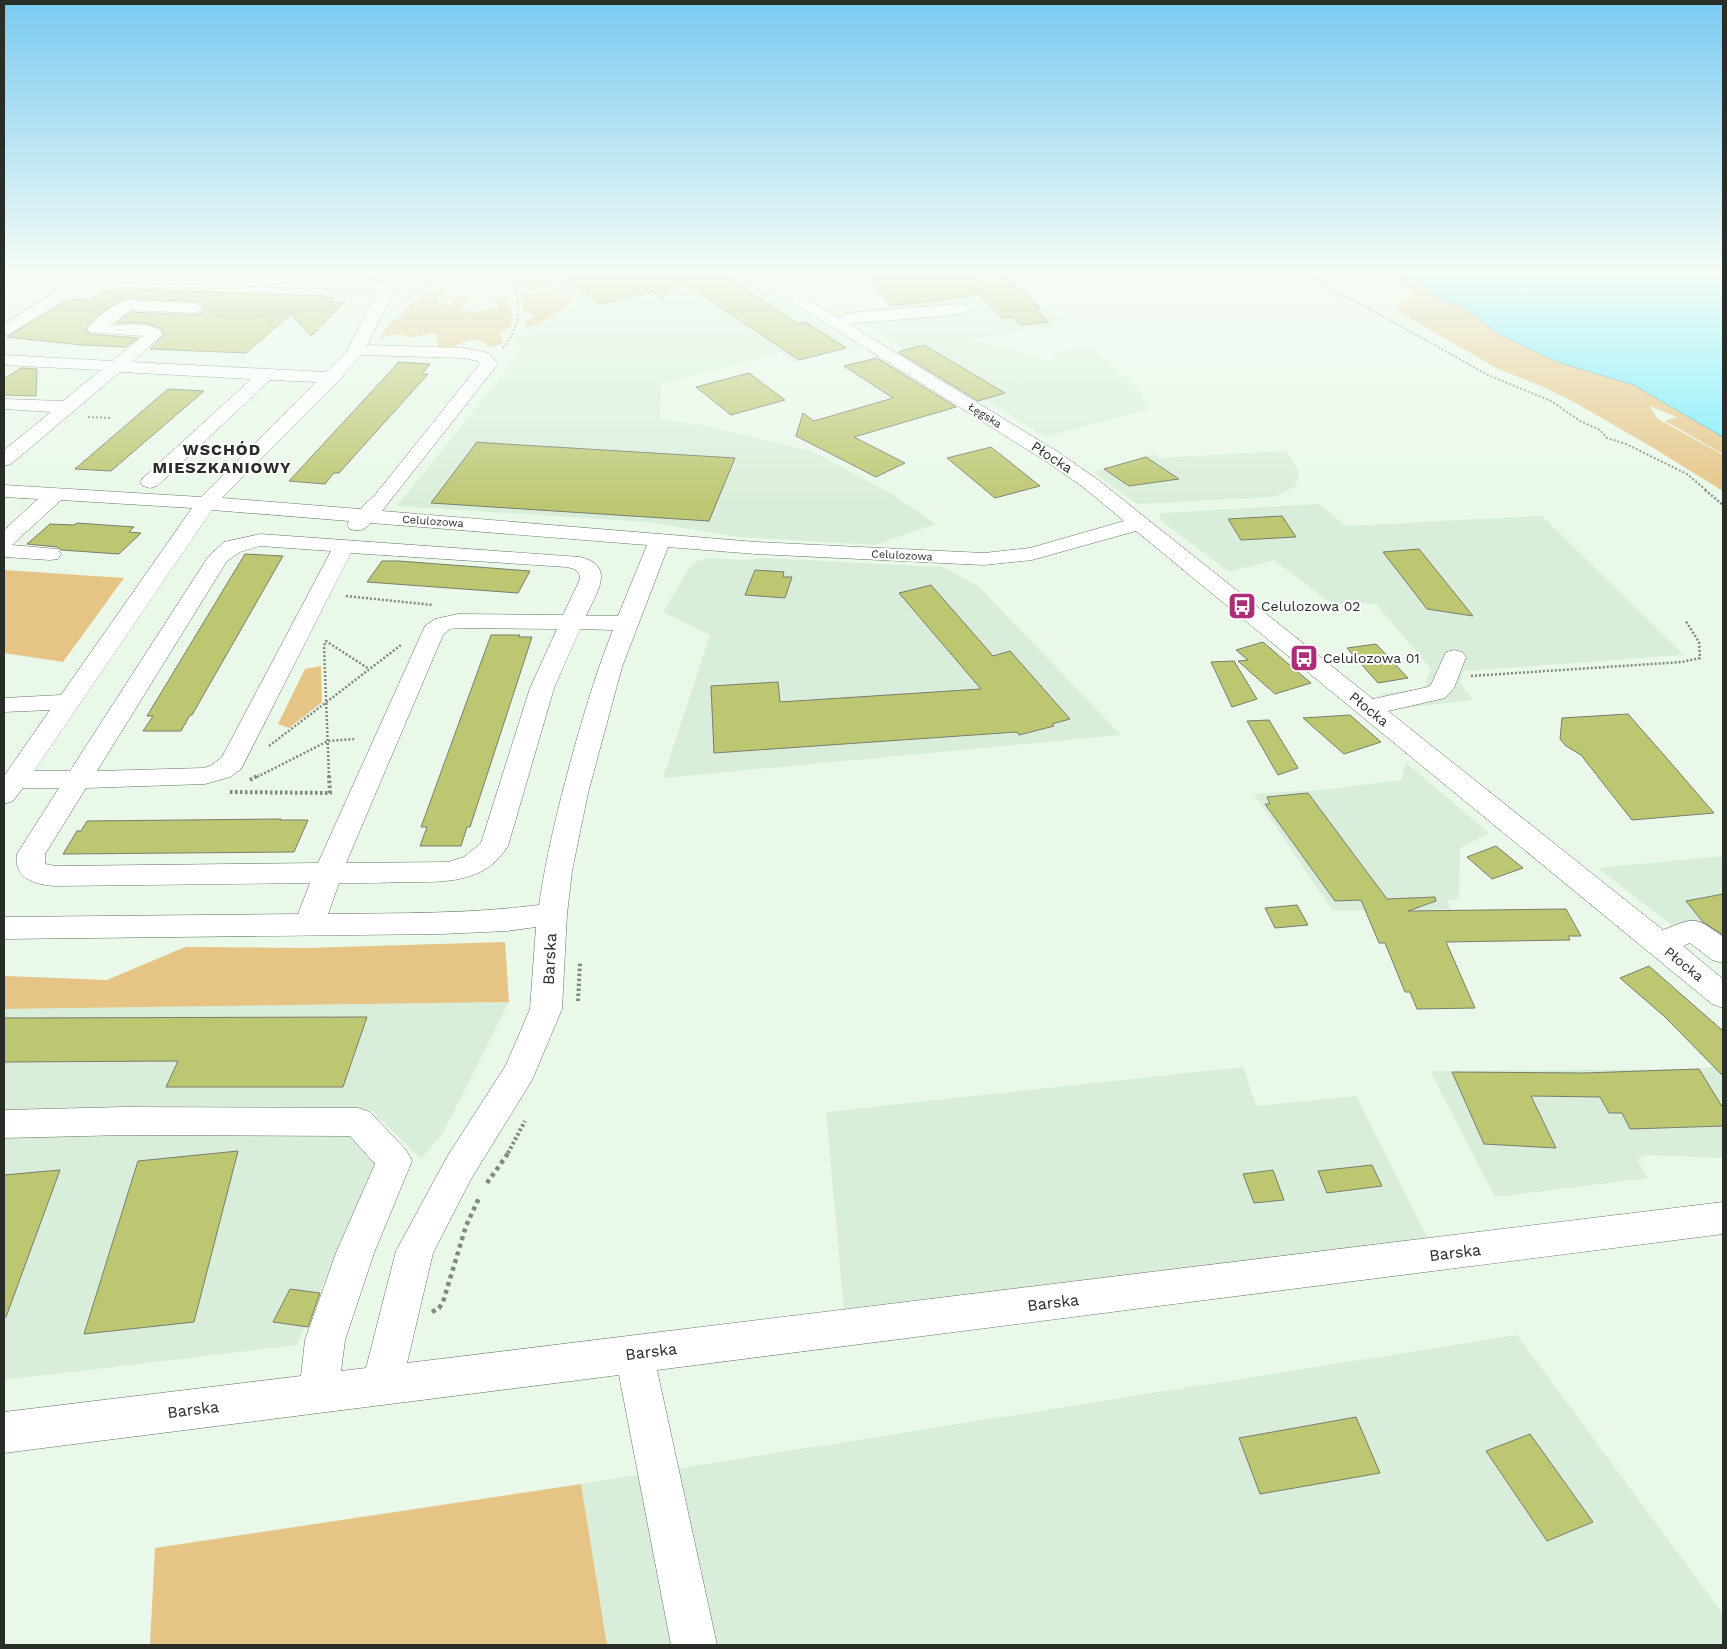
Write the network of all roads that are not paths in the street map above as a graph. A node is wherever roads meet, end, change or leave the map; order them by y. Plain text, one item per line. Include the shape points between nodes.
1 (135, 351) edge
2 (355, 351) edge
3 (390, 351) edge
4 (882, 351) edge
5 (4, 360) edge
6 (117, 366) junction
7 (266, 374) junction
8 (332, 378) junction
9 (4, 404) edge
10 (68, 407) junction
11 (1009, 430) joint
12 (4, 460) edge
13 (150, 482) dead end
14 (4, 491) edge
15 (56, 494) junction
16 (206, 504) junction
17 (364, 516) junction
18 (1140, 522) junction
19 (661, 540) junction
20 (4, 542) edge
21 (342, 546) junction
22 (4, 551) edge
23 (50, 554) dead end
24 (571, 622) junction
25 (626, 623) junction
26 (1454, 657) dead end
27 (4, 697) edge
28 (68, 702) junction
29 (4, 705) edge
30 (1367, 708) junction
31 (78, 780) junction
32 (9, 787) edge
33 (328, 873) junction
34 (552, 914) junction
35 (309, 924) junction
36 (4, 928) edge
37 (1659, 944) junction
38 (1723, 952) edge
39 (1723, 996) edge
40 (4, 1124) edge
41 (1723, 1218) edge
42 (634, 1354) junction
43 (382, 1385) junction
44 (319, 1393) junction
45 (4, 1433) edge
46 (694, 1645) edge

1 - 6 street
2 - 8 street
3 - 17 street via 464,353 482,357 489,364 381,500
4 - 11 street, Łęgska
5 - 6 street
6 - 7 street
6 - 10 street
7 - 8 street
7 - 13 street
8 - 16 street
9 - 10 street
10 - 12 street
11 - 18 street, Płocka via 1076,473
14 - 15 street, Celulozowa
15 - 16 street, Celulozowa
15 - 20 street
16 - 17 street, Celulozowa
16 - 28 street
17 - 19 street, Celulozowa
17 - 21 street
18 - 19 street, Celulozowa via 1032,554 984,560
18 - 30 street, Płocka
19 - 25 street
21 - 24 street via 580,563 590,570 592,576
21 - 31 street via 260,540 239,544 222,553
21 - 31 street via 235,758 227,767 204,776
22 - 23 street
24 - 25 street
24 - 33 street via 458,621 443,624 433,631
24 - 33 street via 542,688 494,846 489,853 470,866 448,872
25 - 34 street via 610,667 575,793
26 - 30 street via 1442,688 1430,695
27 - 29 street
28 - 29 street
28 - 32 street
30 - 37 street, Płocka
31 - 32 street
31 - 33 street via 31,854 31,869 37,873 66,876
33 - 35 street
34 - 35 street via 441,923
34 - 43 street, Barska via 546,1009 520,1071 459,1168 415,1251
35 - 36 street
37 - 38 street via 1694,930
37 - 39 street, Płocka
40 - 44 street via 358,1122 394,1161 325,1340
41 - 42 street, Barska
42 - 43 street, Barska
42 - 46 street
43 - 44 street, Barska
44 - 45 street, Barska

